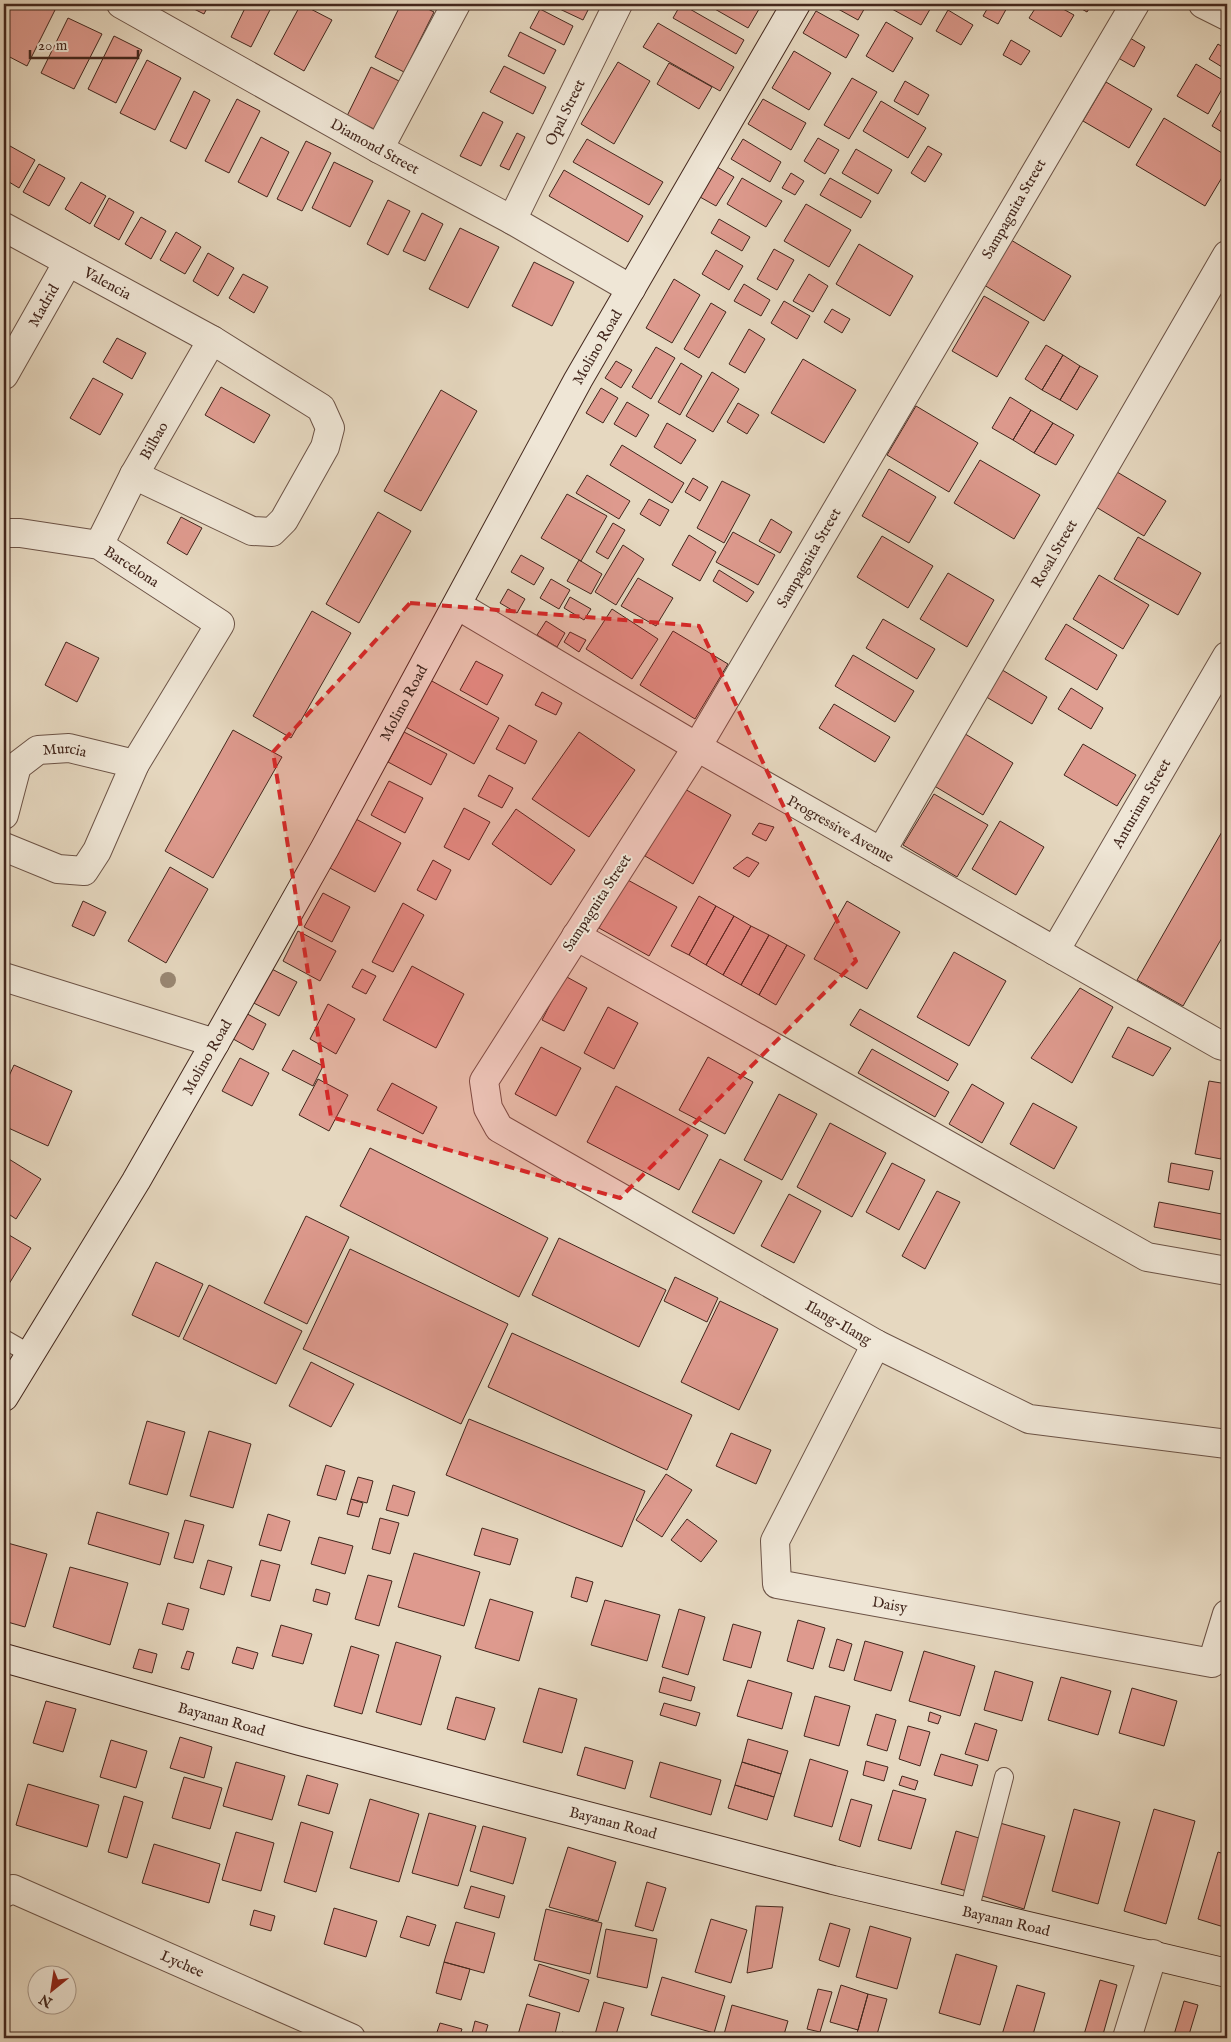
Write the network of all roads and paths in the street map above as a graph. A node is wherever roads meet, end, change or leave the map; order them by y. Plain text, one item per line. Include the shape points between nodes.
1 (123, 4) edge
2 (456, 4) edge
3 (618, 4) edge
4 (796, 4) edge
5 (1135, 4) edge
6 (1203, 4) edge
7 (1227, 16) edge
8 (379, 149) junction
9 (512, 220) junction
10 (4, 227) edge
11 (1227, 255) edge
12 (68, 262) junction
13 (630, 289) junction
14 (212, 340) junction
15 (4, 375) edge
16 (134, 475) junction
17 (4, 533) edge
18 (98, 545) junction
19 (457, 605) junction
20 (1227, 656) edge
21 (697, 747) junction
22 (136, 764) junction
23 (4, 815) edge
24 (4, 847) edge
25 (881, 852) junction
26 (576, 936) junction
27 (1054, 951) junction
28 (4, 977) edge
29 (215, 1043) junction
30 (1227, 1047) edge
31 (488, 1108) joint
32 (1227, 1271) edge
33 (4, 1338) edge
34 (876, 1344) junction
35 (30, 1354) junction
36 (4, 1397) edge
37 (1227, 1444) edge
38 (1227, 1614) edge
39 (4, 1658) edge
40 (1004, 1777) dead end
41 (8, 1891) edge
42 (969, 1911) junction
43 (1153, 1954) junction
44 (1227, 1972) edge
45 (351, 2038) edge
46 (1127, 2038) edge

1 - 8 street, Diamond Street
2 - 8 street
3 - 9 street, Opal Street
4 - 13 street, Molino Road
5 - 21 street, Sampaguita Street
6 - 7 street
8 - 9 street, Diamond Street
9 - 13 street, Diamond Street
10 - 12 street, Valencia
11 - 25 street, Rosal Street
12 - 14 street, Valencia
12 - 15 street, Madrid
13 - 19 street, Molino Road
14 - 16 street, Bilbao
14 - 16 street, Valencia via 321,408 330,428 325,447 288,512 272,532 252,531
16 - 18 street, Bilbao
17 - 18 street, Barcelona
18 - 22 street, Barcelona via 220,624
19 - 21 street, Progressive Avenue
19 - 29 street, Molino Road
20 - 27 street, Anturium Street
21 - 25 street, Progressive Avenue
21 - 26 street, Sampaguita Street
22 - 23 street, Murcia via 69,748 38,750 16,766
22 - 24 street via 84,871 58,869
25 - 27 street, Progressive Avenue
26 - 31 street, Sampaguita Street via 484,1081
26 - 32 street via 1146,1257
27 - 30 street, Progressive Avenue
28 - 29 street
29 - 35 street, Molino Road via 136,1181
31 - 34 street, Ilang-Ilang via 499,1128
33 - 35 lane
34 - 37 street, Ilang-Ilang via 1029,1419
34 - 38 street, Daisy via 775,1541 777,1584 1212,1662
35 - 36 street, Molino Road
39 - 42 street, Bayanan Road via 300,1741 833,1880
40 - 42 lane
41 - 45 street, Lychee
42 - 43 street, Bayanan Road
43 - 44 street, Bayanan Road
43 - 46 street

